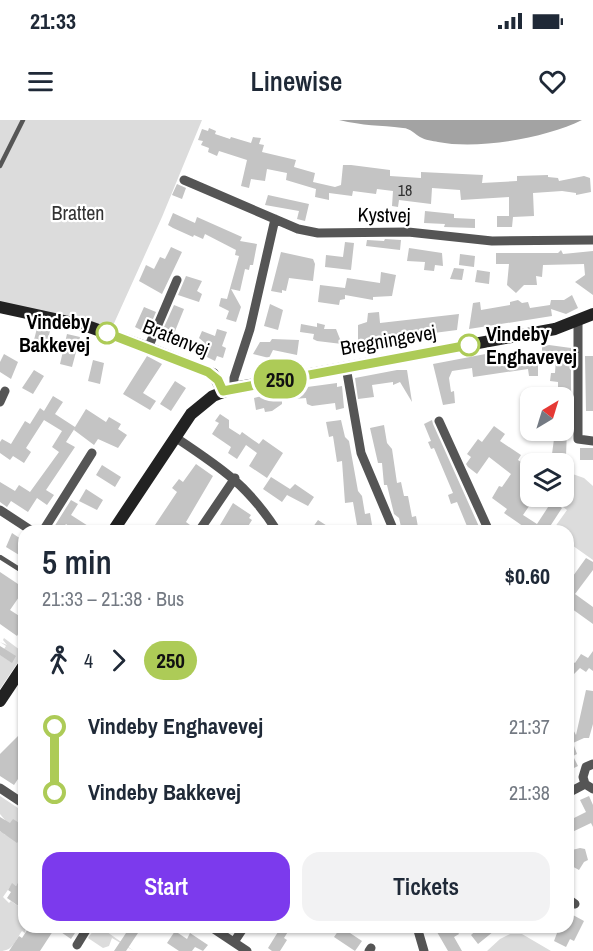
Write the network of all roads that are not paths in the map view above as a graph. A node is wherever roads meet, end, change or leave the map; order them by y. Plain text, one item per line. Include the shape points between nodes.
1 (23, 120) edge
2 (0, 166) edge
3 (184, 180) dead end
4 (275, 219) junction
5 (593, 240) edge
6 (177, 280) dead end
7 (0, 307) edge
8 (593, 314) edge
9 (578, 322) junction
10 (148, 348) junction
11 (346, 367) junction
12 (229, 389) junction
13 (6, 392) dead end
14 (0, 402) edge
15 (439, 421) dead end
16 (176, 437) junction
17 (593, 441) edge
18 (92, 453) dead end
19 (235, 478) junction
20 (0, 510) edge
21 (23, 525) edge
22 (47, 525) edge
23 (117, 525) edge
24 (204, 525) edge
25 (273, 525) edge
26 (391, 525) edge
27 (486, 525) edge
28 (0, 557) edge
29 (18, 568) edge
30 (18, 674) edge
31 (0, 701) edge
32 (593, 764) edge
33 (589, 786) edge
34 (0, 788) edge
35 (574, 791) edge
36 (18, 797) edge
37 (84, 933) edge
38 (220, 933) edge
39 (240, 933) edge
40 (419, 933) edge
41 (234, 942) junction
42 (77, 945) dead end
43 (247, 951) edge
44 (424, 951) edge

1 - 2 lane
3 - 4 street, Kystvej
4 - 5 street, Kystvej via 318,232 387,230 492,241
4 - 12 street via 250,329
6 - 10 street
7 - 10 street, Bratenvej via 87,326
8 - 9 street, Bregningevej
9 - 11 street, Bregningevej
9 - 17 street via 578,439
10 - 12 street, Bratenvej via 213,374
11 - 12 street, Bregningevej
11 - 26 street via 361,453
12 - 16 street, Bregningevej via 196,409
13 - 14 street
15 - 27 street
16 - 19 street
16 - 23 street, Bregningevej
18 - 22 street
19 - 24 street
19 - 25 street
20 - 21 street
28 - 29 lane
30 - 31 street
32 - 33 street via 583,774
33 - 35 street
34 - 36 street
37 - 42 street
38 - 41 street
39 - 41 street
40 - 44 street
41 - 43 street

